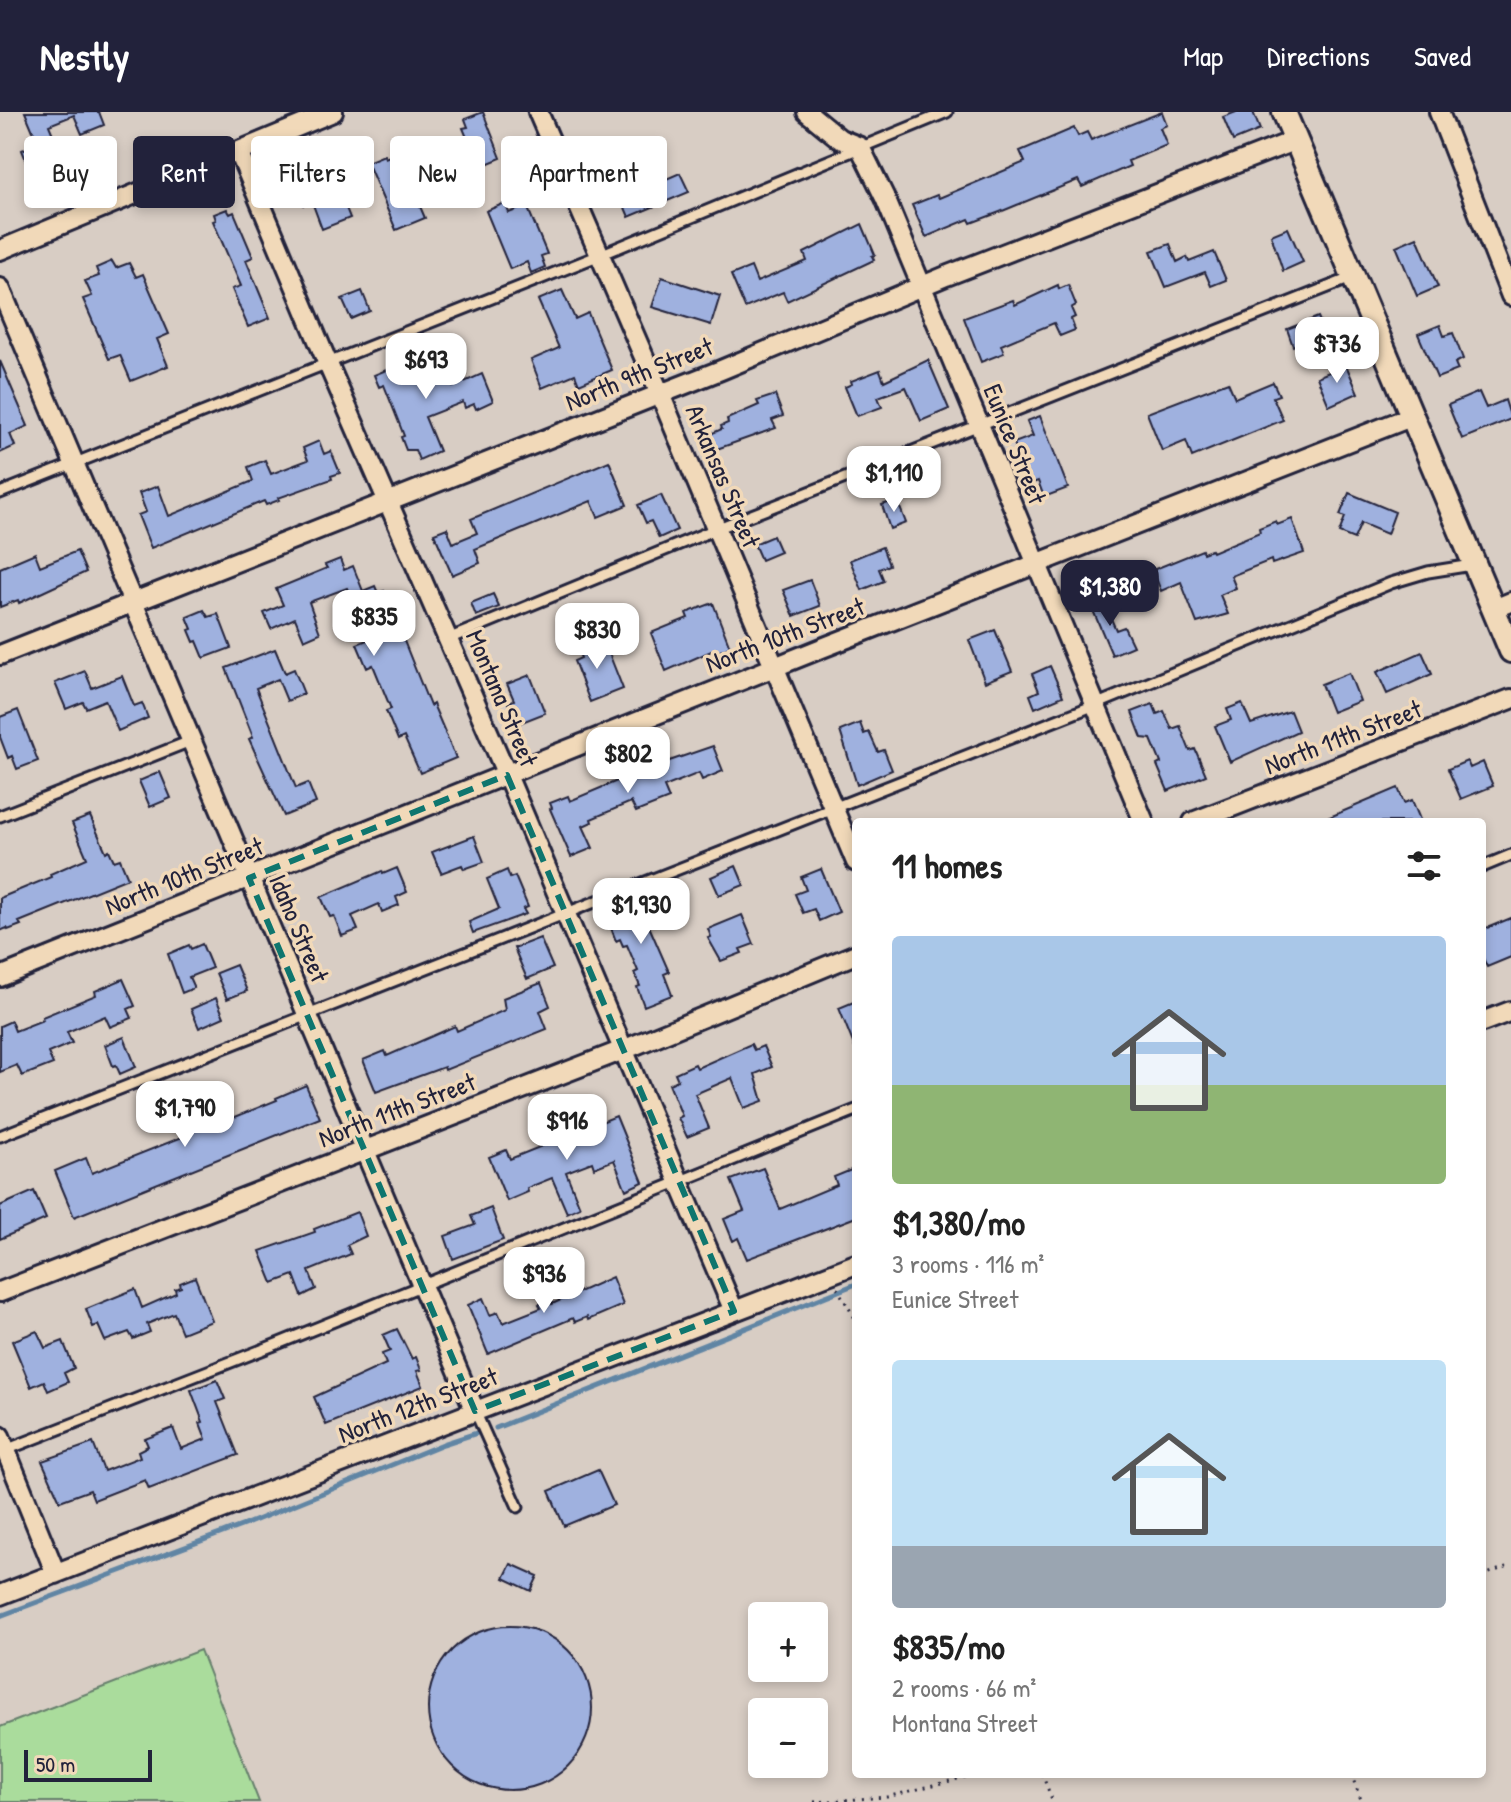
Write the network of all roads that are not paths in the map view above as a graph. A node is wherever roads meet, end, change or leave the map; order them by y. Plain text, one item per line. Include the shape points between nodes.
1 (333, 112) edge
2 (538, 112) edge
3 (807, 112) edge
4 (947, 112) edge
5 (1284, 112) edge
6 (1439, 112) edge
7 (1296, 140) junction
8 (860, 147) junction
9 (239, 152) junction
10 (0, 250) edge
11 (600, 255) junction
12 (1355, 277) junction
13 (922, 286) junction
14 (0, 288) edge
15 (1511, 296) edge
16 (328, 364) junction
17 (660, 394) junction
18 (1413, 416) junction
19 (979, 424) junction
20 (75, 463) junction
21 (0, 493) edge
22 (387, 502) junction
23 (716, 529) junction
24 (1475, 564) junction
25 (1037, 566) junction
26 (133, 602) junction
27 (1502, 605) edge
28 (448, 639) junction
29 (1511, 651) edge
30 (0, 655) edge
31 (775, 667) junction
32 (1511, 699) edge
33 (1095, 705) junction
34 (193, 740) junction
35 (507, 775) junction
36 (833, 807) junction
37 (0, 816) edge
38 (1142, 818) edge
39 (1203, 818) edge
40 (852, 852) edge
41 (1511, 855) edge
42 (1486, 865) edge
43 (249, 878) junction
44 (565, 913) junction
45 (852, 956) edge
46 (0, 977) edge
47 (1511, 1011) edge
48 (308, 1014) junction
49 (1486, 1020) edge
50 (623, 1050) junction
51 (852, 1112) edge
52 (0, 1136) edge
53 (366, 1150) junction
54 (679, 1181) junction
55 (852, 1266) edge
56 (422, 1284) junction
57 (0, 1292) edge
58 (734, 1311) junction
59 (475, 1411) junction
60 (2, 1446) edge
61 (518, 1507) dead end
62 (56, 1574) junction
63 (0, 1595) edge

1 - 9 street
2 - 11 street, Arkansas Street
3 - 8 street via 840,139
4 - 8 lane
5 - 7 street
6 - 15 street
7 - 12 street
7 - 13 street, North 9th Street
8 - 11 lane
8 - 13 street, Eunice Street
9 - 10 street
9 - 16 street, Montana Street
11 - 16 lane
11 - 17 street, Arkansas Street
12 - 18 street
12 - 19 lane
13 - 17 street, North 9th Street
13 - 19 street, Eunice Street
14 - 20 street, Idaho Street
16 - 20 lane
16 - 22 street, Montana Street
17 - 22 street, North 9th Street
17 - 23 street, Arkansas Street
18 - 24 street
18 - 25 street, North 10th Street
19 - 23 lane
19 - 25 street, Eunice Street
20 - 21 lane
20 - 26 street, Idaho Street
22 - 26 street, North 9th Street
22 - 28 street, Montana Street
23 - 28 lane
23 - 31 street, Arkansas Street
24 - 27 street
24 - 33 lane via 1391,583
25 - 31 street, North 10th Street
25 - 33 street, Eunice Street
26 - 30 street, North 9th Street
26 - 34 street, Idaho Street
27 - 29 street
28 - 35 street, Montana Street
31 - 35 street, North 10th Street
31 - 36 street, Arkansas Street
32 - 39 street, North 11th Street
33 - 36 lane
33 - 38 street, Eunice Street
34 - 37 lane
34 - 43 street, Idaho Street
35 - 43 street, North 10th Street
35 - 44 street, Montana Street
36 - 40 street, Arkansas Street
36 - 44 lane
41 - 42 lane
43 - 46 street, North 10th Street
43 - 48 street, Idaho Street
44 - 48 lane
44 - 50 street, Montana Street
45 - 50 street, North 11th Street
47 - 49 street
48 - 52 lane
48 - 53 street, Idaho Street
50 - 53 street, North 11th Street
50 - 54 street, Montana Street
51 - 54 lane
53 - 56 street, Idaho Street
53 - 57 street, North 11th Street
54 - 56 lane
54 - 58 street, Montana Street
55 - 58 street, North 12th Street
56 - 59 street, Idaho Street
56 - 60 lane
58 - 59 street, North 12th Street
59 - 61 lane
59 - 62 street, North 12th Street
60 - 62 street
62 - 63 street, North 12th Street

